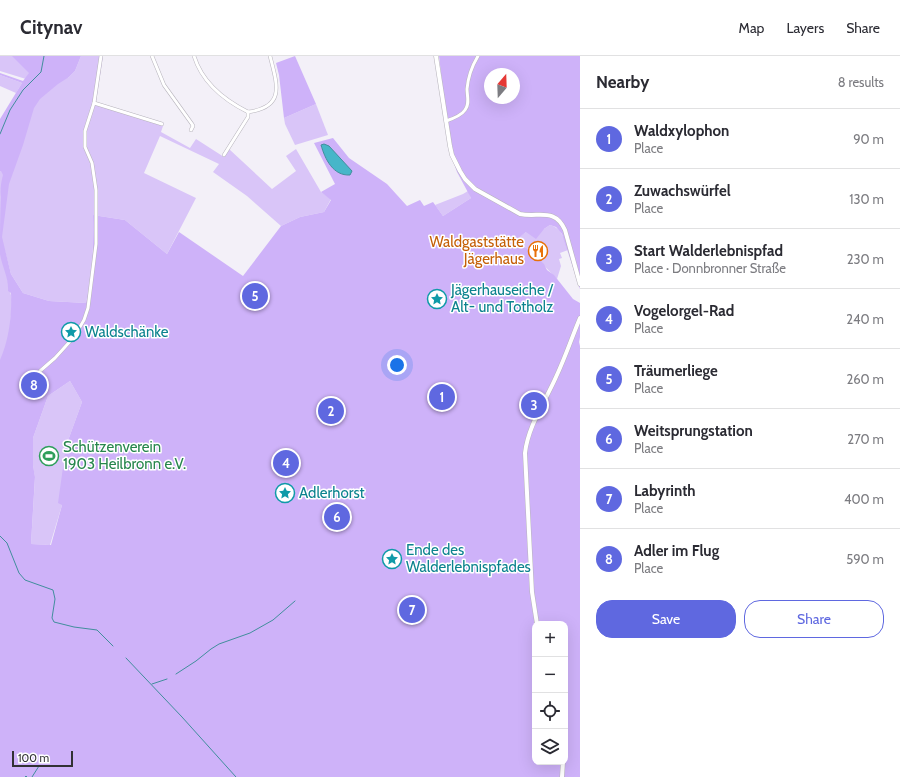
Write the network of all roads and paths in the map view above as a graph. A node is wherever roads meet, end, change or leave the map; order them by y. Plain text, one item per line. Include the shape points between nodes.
1 (101, 56) edge
2 (152, 56) edge
3 (194, 56) edge
4 (270, 56) edge
5 (436, 56) edge
6 (478, 56) edge
7 (94, 103) junction
8 (248, 112) junction
9 (446, 121) junction
10 (162, 124) dead end
11 (191, 130) dead end
12 (224, 155) dead end
13 (580, 284) edge
14 (580, 318) edge
15 (40, 371) dead end
16 (536, 621) edge
17 (563, 765) edge
18 (562, 777) edge

1 - 7 street
2 - 11 street via 164,85 192,124
3 - 8 street via 202,72 219,94
4 - 8 street via 276,96 272,103
5 - 9 street
6 - 9 street via 471,71 466,108 464,112
7 - 10 street
7 - 15 street via 85,131 85,147 92,163 96,190 96,244 88,308 74,337
8 - 12 street via 248,117
9 - 13 street via 452,155 460,171 475,189 520,214 551,215 562,224
14 - 16 street via 526,447 524,461 531,586
17 - 18 street

